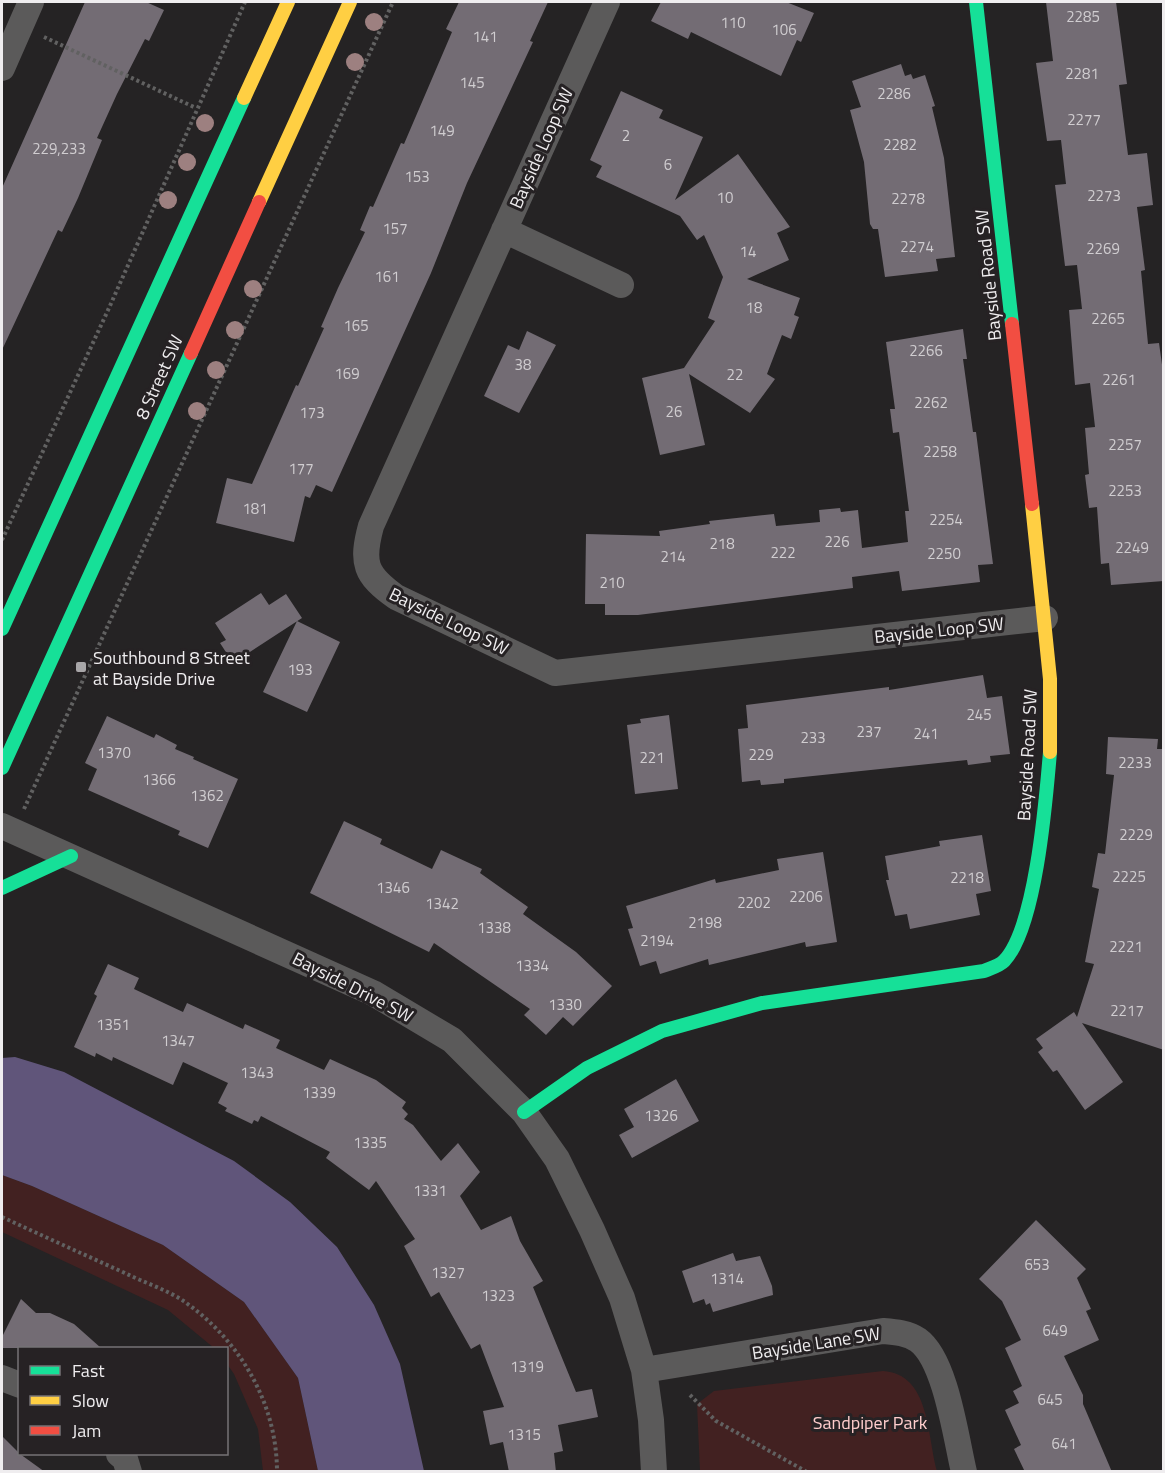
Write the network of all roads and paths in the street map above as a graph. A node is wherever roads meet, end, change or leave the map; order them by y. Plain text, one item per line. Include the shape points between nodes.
1 (31, 2) edge
2 (245, 2) edge
3 (288, 2) edge
4 (350, 2) edge
5 (393, 2) edge
6 (607, 2) edge
7 (976, 2) edge
8 (20, 26) junction
9 (2, 68) edge
10 (196, 108) junction
11 (504, 230) junction
12 (621, 285) dead end
13 (2, 540) edge
14 (1046, 618) junction
15 (2, 628) edge
16 (2, 768) edge
17 (34, 789) dead end
18 (2, 826) edge
19 (71, 856) junction
20 (2, 888) edge
21 (524, 1112) junction
22 (2, 1217) edge
23 (644, 1370) junction
24 (2, 1378) edge
25 (18, 1384) edge
26 (690, 1395) dead end
27 (120, 1455) edge
28 (129, 1472) edge
29 (277, 1472) edge
30 (654, 1472) edge
31 (807, 1472) edge
32 (964, 1472) edge

1 - 8 street
2 - 10 path
3 - 15 main road
4 - 16 main road, 8 Street SW
5 - 17 path
6 - 11 street, Bayside Loop SW
7 - 14 main road, Bayside Road SW
8 - 9 street
8 - 10 path
10 - 13 path
11 - 12 street
11 - 14 street, Bayside Loop SW via 371,526 365,549 366,569 396,597 555,673
14 - 21 main road, Bayside Road SW via 1051,716 1044,818 1026,913 1017,941 1004,961 984,971 962,975 762,1003 662,1031 587,1068
18 - 19 street, Bayside Drive SW
19 - 20 main road
19 - 21 street, Bayside Drive SW via 373,993 452,1040
21 - 23 street, Bayside Drive SW via 557,1159 592,1230 622,1298
22 - 29 path via 182,1300 211,1322 241,1356 260,1390 276,1439
23 - 30 street, Bayside Drive SW
23 - 32 street, Bayside Lane SW via 883,1331 901,1333 919,1340 930,1353 941,1378
24 - 25 street
26 - 31 path via 716,1421
27 - 28 street via 125,1458

